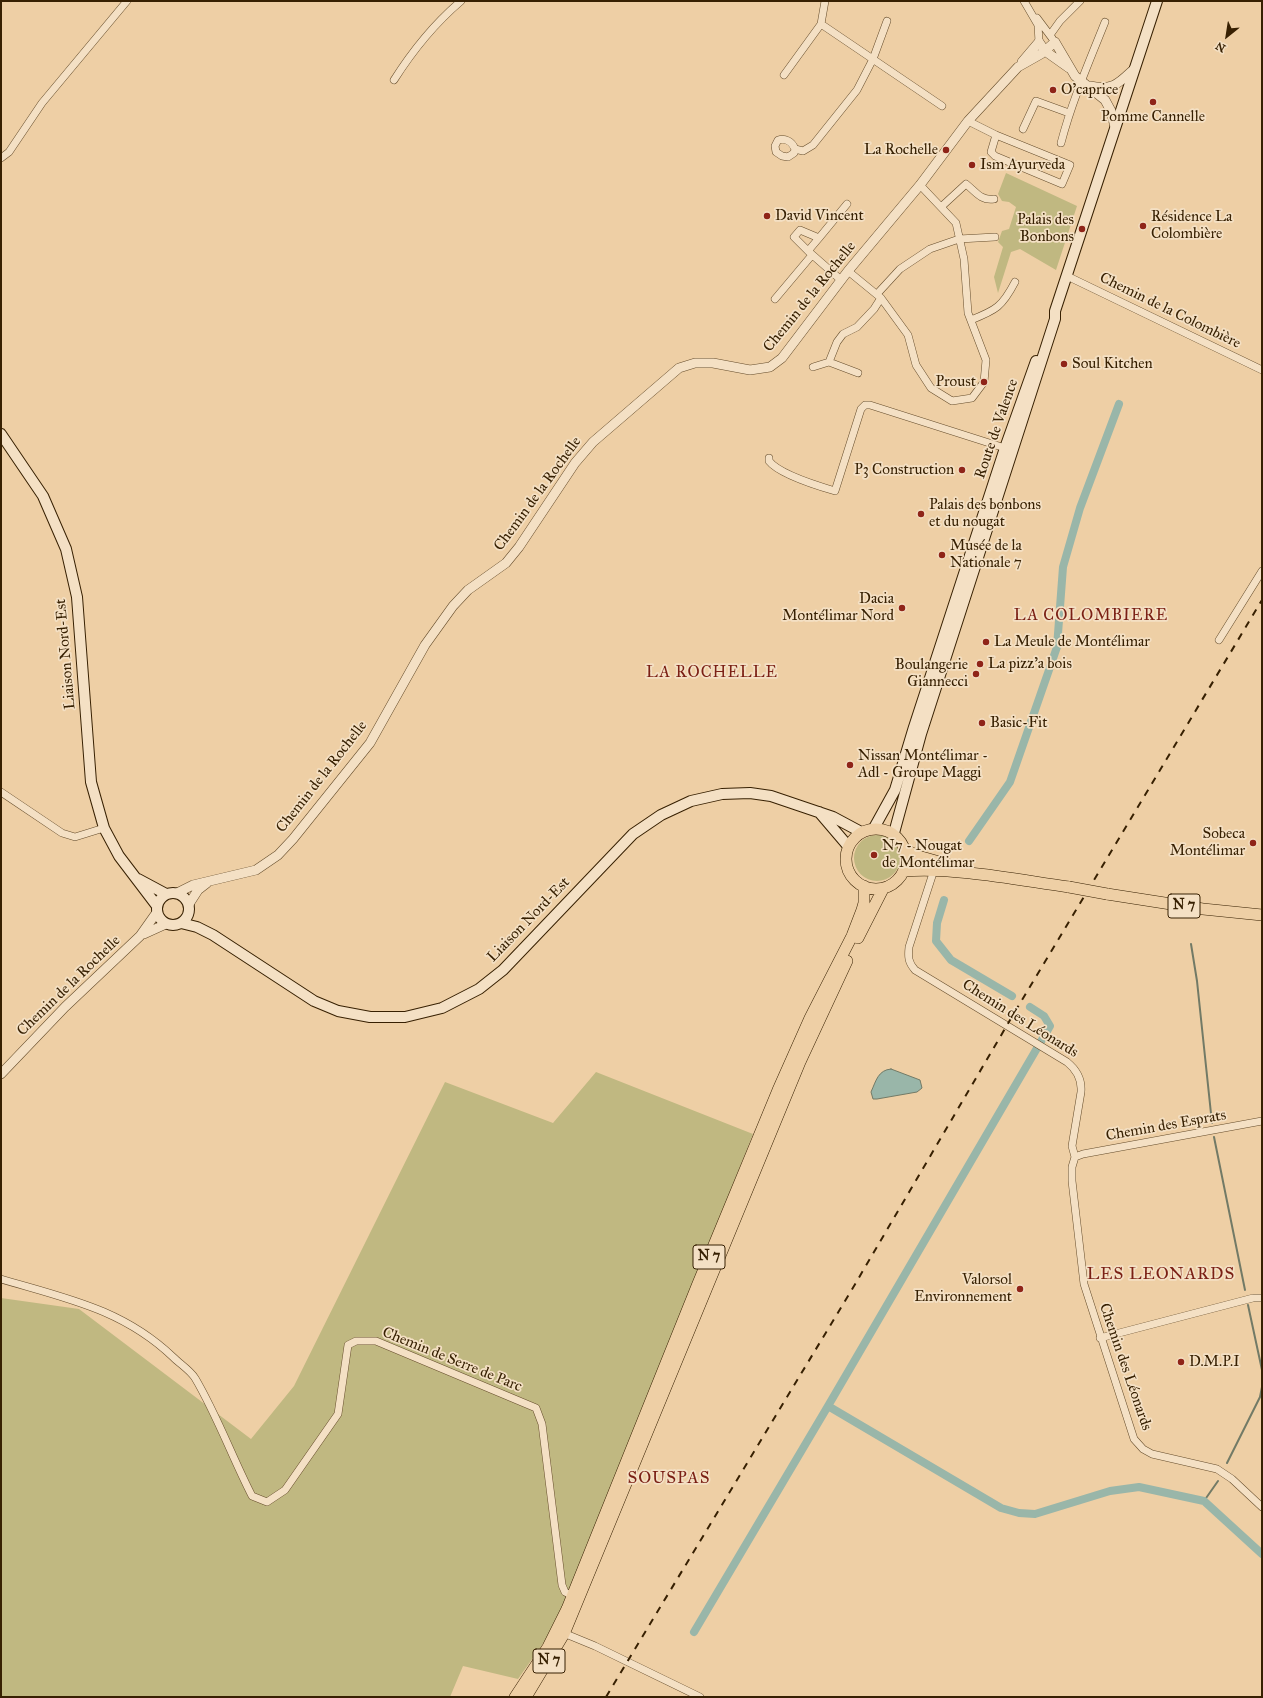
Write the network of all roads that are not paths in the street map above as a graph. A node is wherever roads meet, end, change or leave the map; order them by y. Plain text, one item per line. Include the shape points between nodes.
1 (127, 1) edge
2 (461, 1) edge
3 (824, 1) edge
4 (1024, 1) edge
5 (1080, 1) edge
6 (1156, 1) edge
7 (1034, 15) junction
8 (887, 21) dead end
9 (1060, 21) junction
10 (1105, 22) dead end
11 (821, 24) junction
12 (1043, 25) junction
13 (1052, 39) junction
14 (1039, 42) junction
15 (1045, 51) junction
16 (873, 60) junction
17 (1136, 66) junction
18 (1018, 67) junction
19 (1070, 69) junction
20 (784, 75) dead end
21 (394, 80) dead end
22 (1085, 84) junction
23 (1113, 87) junction
24 (1124, 99) junction
25 (1105, 100) junction
26 (942, 106) dead end
27 (1069, 113) junction
28 (968, 120) junction
29 (1115, 127) junction
30 (1023, 130) dead end
31 (996, 135) junction
32 (1061, 143) dead end
33 (794, 149) junction
34 (1, 158) edge
35 (920, 185) junction
36 (994, 199) dead end
37 (847, 204) dead end
38 (941, 207) junction
39 (995, 237) dead end
40 (819, 238) junction
41 (959, 239) junction
42 (810, 253) junction
43 (848, 270) junction
44 (1067, 276) junction
45 (841, 280) junction
46 (1015, 282) dead end
47 (879, 296) junction
48 (775, 299) dead end
49 (1055, 311) junction
50 (971, 320) junction
51 (829, 362) junction
52 (813, 367) dead end
53 (1262, 370) edge
54 (858, 373) dead end
55 (1, 434) edge
56 (1005, 448) junction
57 (769, 458) dead end
58 (1262, 571) edge
59 (1218, 640) dead end
60 (1, 792) edge
61 (817, 811) junction
62 (104, 828) junction
63 (874, 828) junction
64 (861, 832) junction
65 (894, 833) junction
66 (848, 846) junction
67 (906, 850) junction
68 (934, 870) junction
69 (904, 871) junction
70 (988, 876) junction
71 (136, 878) junction
72 (210, 881) junction
73 (864, 886) junction
74 (882, 889) junction
75 (177, 893) junction
76 (166, 894) junction
77 (189, 907) junction
78 (157, 909) junction
79 (1262, 915) edge
80 (181, 923) junction
81 (166, 924) junction
82 (140, 936) junction
83 (213, 936) junction
84 (1, 1074) edge
85 (1262, 1121) edge
86 (1075, 1157) junction
87 (1, 1280) edge
88 (1262, 1298) edge
89 (1100, 1338) junction
90 (1262, 1507) edge
91 (576, 1598) junction
92 (561, 1632) junction
93 (515, 1697) edge
94 (526, 1697) edge
95 (700, 1697) edge

1 - 34 street via 42,103 9,152
2 - 21 street via 433,27 409,56
3 - 11 street
4 - 7 street
5 - 9 street, Chemin de la Rochelle
6 - 17 main road, Route de Valence
7 - 12 street
7 - 14 street via 1038,25
8 - 16 street
9 - 12 street
9 - 13 street, Chemin de la Rochelle
10 - 22 street
11 - 16 street
11 - 20 street
12 - 13 street
13 - 15 street, Chemin de la Rochelle
13 - 19 street
14 - 15 street
14 - 18 street
15 - 18 street, Chemin de la Rochelle
15 - 19 street
16 - 26 street
16 - 33 street via 849,102 813,145 803,151
17 - 23 street
17 - 24 main road, Route de Valence
18 - 28 street, Chemin de la Rochelle
19 - 22 street
22 - 23 street via 1099,88
22 - 25 street
22 - 27 street
23 - 24 street via 1120,91
24 - 25 street via 1112,102
24 - 29 main road, Route de Valence
25 - 29 street
27 - 30 street via 1036,101
27 - 32 street
28 - 31 street
28 - 35 street, Chemin de la Rochelle
29 - 44 main road, Route de Valence
31 - 31 street via 991,152 995,156 1062,184 1070,165
33 - 33 street via 794,153 788,157 776,152 775,146 778,140 783,139 789,141
35 - 38 street
35 - 43 street, Chemin de la Rochelle
36 - 38 street via 982,198 966,184
37 - 40 street
38 - 41 street via 956,223
39 - 41 street
40 - 42 street
40 - 42 street via 800,230 794,237
41 - 47 street via 930,249 900,269
41 - 50 street via 964,259 968,313
42 - 45 street
42 - 48 street
43 - 45 street, Chemin de la Rochelle
43 - 47 street
44 - 49 main road, Route de Valence
44 - 53 street, Chemin de la Colombière
45 - 72 street, Chemin de la Rochelle via 782,358 770,367 750,370 713,363 695,363 679,368 592,442 506,563 468,590 453,606 425,645 370,742 293,839 278,855 256,870
46 - 50 street via 999,306
47 - 50 street via 908,336 916,365 931,388 952,401 972,398 984,382 986,360
47 - 51 street via 874,308 856,327 843,334
49 - 56 main road, Route de Valence
49 - 65 main road, Route de Valence via 1056,319 1023,424 921,734
51 - 52 street
51 - 54 street
55 - 62 main road, Liaison Nord-Est via 43,496 66,548 77,598 91,782
56 - 57 street via 865,405 861,410 834,491 773,466
56 - 63 main road, Route de Valence via 895,790
58 - 59 street
60 - 62 street via 62,833 75,837
61 - 64 main road, Liaison Nord-Est
61 - 66 main road
61 - 83 main road, Liaison Nord-Est via 771,796 750,793 722,794 692,801 661,815 633,834 503,970 479,989 442,1008 405,1017 370,1017 314,1001
62 - 71 main road, Liaison Nord-Est via 119,856
63 - 64 main road
63 - 65 main road
64 - 66 main road
65 - 67 main road
66 - 73 main road via 848,869 857,882
67 - 69 main road
67 - 70 main road, N 7
68 - 69 main road, N 7
68 - 70 main road, N 7
68 - 86 street, Chemin des Léonards via 909,947 909,963 915,970 1074,1067 1082,1085 1072,1146
69 - 74 main road via 895,883
70 - 79 main road, N 7, bridge via 1203,910
71 - 76 main road, Liaison Nord-Est
71 - 78 main road, Liaison Nord-Est
72 - 75 street, Chemin de la Rochelle via 192,885
72 - 77 street, Chemin de la Rochelle via 198,890
73 - 74 main road
73 - 91 main road, N 7 via 864,903 860,917 778,1090 691,1300
74 - 91 main road, N 7 via 800,1062
75 - 76 main road
75 - 77 main road via 184,897
76 - 78 main road via 160,899
77 - 80 main road via 187,918
77 - 83 main road, Liaison Nord-Est via 199,923
78 - 81 main road via 161,920
78 - 82 street, Chemin de la Rochelle
80 - 81 main road
80 - 83 main road, Liaison Nord-Est via 197,927
81 - 82 street, Chemin de la Rochelle
82 - 84 street, Chemin de la Rochelle via 65,1007
85 - 86 street, Chemin des Esprats
86 - 89 street, Chemin des Léonards via 1072,1181 1084,1284
87 - 91 street, Chemin de Serre de Parc via 93,1306 134,1326 167,1351 194,1377 252,1496 267,1502 285,1490 338,1414 348,1345 356,1341 376,1341 536,1408 542,1424 562,1585 565,1592
88 - 89 street via 1253,1298
89 - 90 street, Chemin des Léonards via 1134,1439 1143,1449 1152,1454 1217,1469 1232,1479
91 - 92 main road, N 7
92 - 93 main road, N 7
92 - 94 main road, N 7
92 - 95 street

